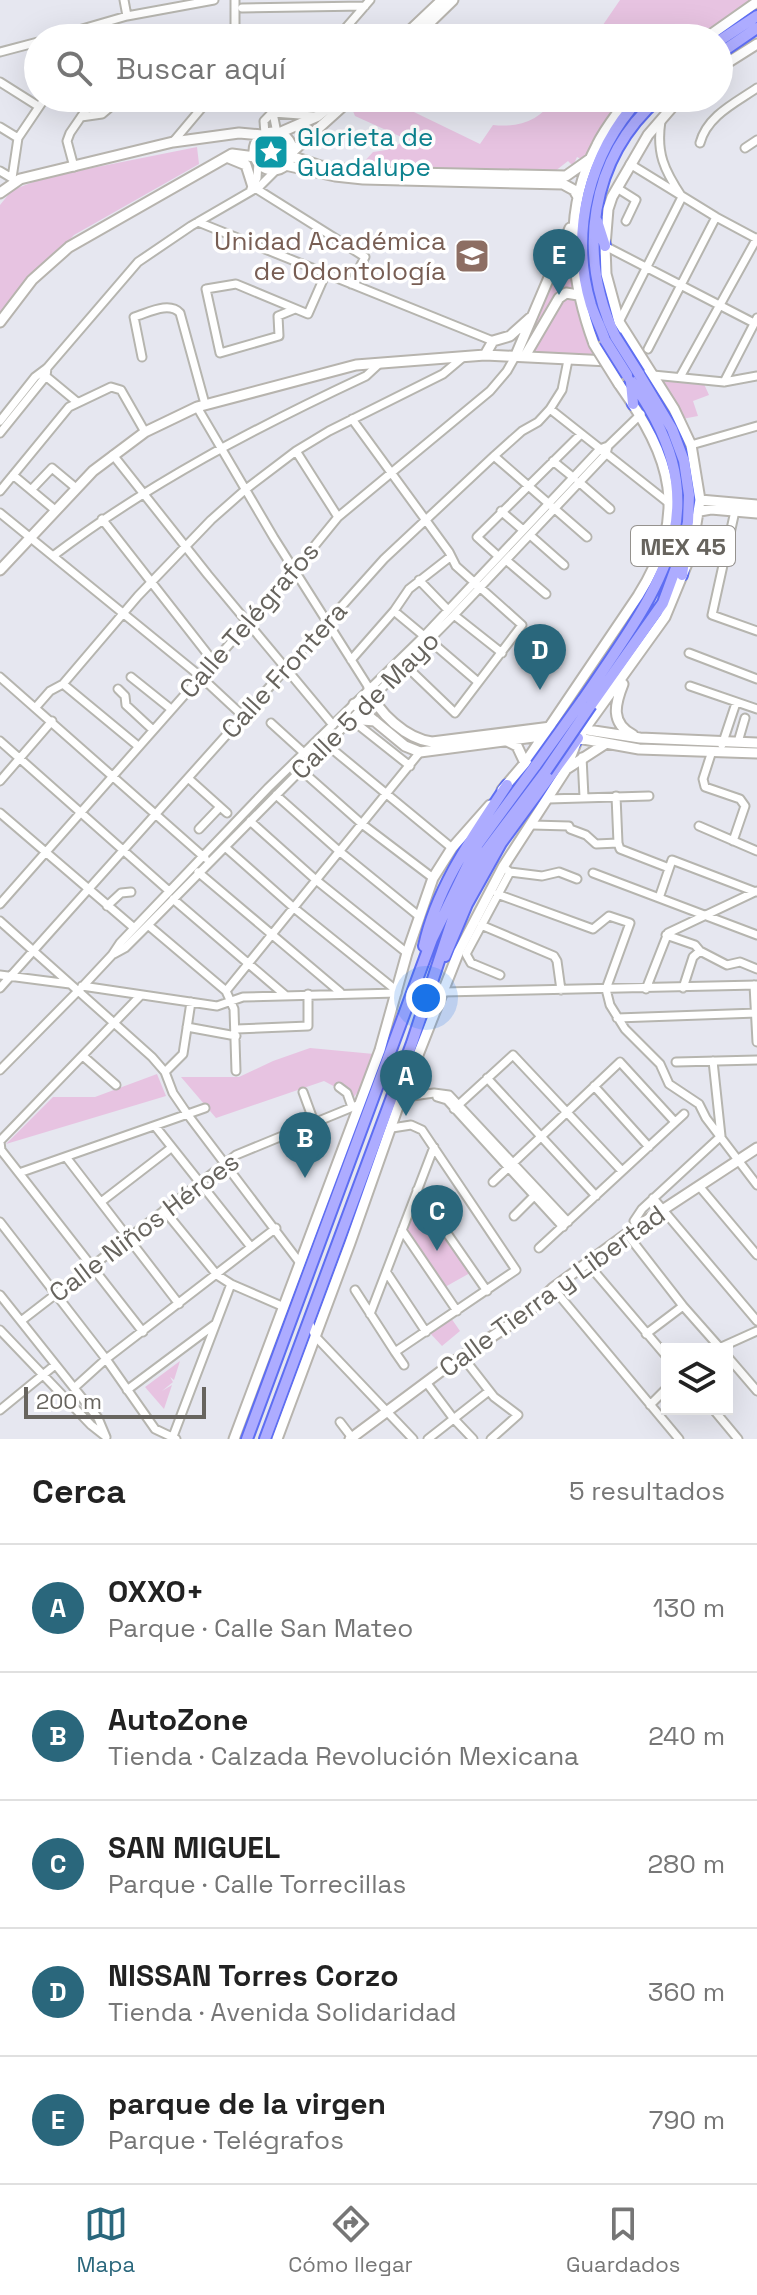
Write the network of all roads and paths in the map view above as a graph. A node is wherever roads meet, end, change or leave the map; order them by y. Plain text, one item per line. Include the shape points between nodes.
1 (124, 0) edge
2 (164, 0) edge
3 (214, 0) edge
4 (235, 0) edge
5 (442, 0) edge
6 (453, 0) edge
7 (200, 1) edge
8 (757, 2) edge
9 (367, 3) edge
10 (242, 8) dead end
11 (166, 10) junction
12 (127, 16) junction
13 (757, 16) edge
14 (99, 24) edge
15 (235, 24) edge
16 (349, 24) edge
17 (417, 24) edge
18 (428, 24) edge
19 (726, 24) edge
20 (757, 28) edge
21 (733, 32) edge
22 (733, 44) edge
23 (757, 44) edge
24 (24, 46) edge
25 (0, 52) edge
26 (733, 59) edge
27 (0, 82) edge
28 (757, 88) edge
29 (24, 97) edge
30 (733, 105) edge
31 (34, 112) edge
32 (84, 112) edge
33 (104, 112) edge
34 (198, 112) edge
35 (323, 112) edge
36 (337, 112) edge
37 (618, 112) edge
38 (630, 112) edge
39 (646, 112) edge
40 (667, 112) edge
41 (723, 112) edge
42 (273, 113) junction
43 (318, 116) junction
44 (81, 117) junction
45 (661, 119) junction
46 (0, 127) edge
47 (278, 133) junction
48 (264, 134) junction
49 (18, 138) junction
50 (757, 140) edge
51 (173, 142) junction
52 (700, 143) dead end
53 (303, 145) junction
54 (745, 148) dead end
55 (226, 158) junction
56 (590, 159) junction
57 (256, 160) junction
58 (286, 161) junction
59 (312, 164) junction
60 (630, 164) junction
61 (74, 167) junction
62 (0, 171) edge
63 (14, 180) junction
64 (617, 188) junction
65 (253, 189) junction
66 (0, 193) edge
67 (578, 197) junction
68 (682, 197) junction
69 (596, 214) junction
70 (574, 217) junction
71 (716, 217) junction
72 (626, 221) dead end
73 (198, 222) junction
74 (756, 239) edge
75 (605, 246) junction
76 (646, 265) junction
77 (326, 273) junction
78 (351, 284) junction
79 (682, 284) junction
80 (578, 295) junction
81 (721, 305) junction
82 (295, 309) junction
83 (532, 316) junction
84 (756, 320) edge
85 (0, 322) edge
86 (619, 322) junction
87 (757, 334) edge
88 (748, 336) junction
89 (610, 338) junction
90 (493, 341) junction
91 (633, 347) junction
92 (648, 349) dead end
93 (485, 355) junction
94 (520, 356) junction
95 (142, 357) dead end
96 (462, 358) junction
97 (568, 360) junction
98 (380, 363) junction
99 (44, 371) junction
100 (653, 375) junction
101 (757, 376) edge
102 (680, 377) junction
103 (629, 378) junction
104 (724, 382) junction
105 (77, 402) junction
106 (633, 404) joint
107 (201, 405) junction
108 (550, 409) junction
109 (641, 414) junction
110 (352, 419) junction
111 (0, 421) edge
112 (757, 426) edge
113 (145, 432) junction
114 (0, 433) edge
115 (581, 434) junction
116 (691, 445) junction
117 (223, 447) junction
118 (605, 450) junction
119 (296, 451) junction
120 (113, 455) junction
121 (494, 456) junction
122 (553, 461) junction
123 (391, 472) junction
124 (13, 475) junction
125 (577, 480) junction
126 (76, 488) junction
127 (528, 488) junction
128 (246, 489) junction
129 (31, 490) junction
130 (0, 491) edge
131 (142, 495) junction
132 (700, 500) junction
133 (670, 504) junction
134 (757, 505) edge
135 (551, 508) junction
136 (610, 509) dead end
137 (55, 510) junction
138 (501, 511) junction
139 (700, 511) junction
140 (735, 511) junction
141 (0, 513) edge
142 (757, 513) edge
143 (338, 517) junction
144 (102, 519) junction
145 (426, 520) junction
146 (687, 532) junction
147 (527, 533) junction
148 (30, 536) junction
149 (587, 537) dead end
150 (186, 548) junction
151 (53, 556) junction
152 (450, 557) junction
153 (502, 558) junction
154 (564, 565) dead end
155 (0, 570) edge
156 (294, 571) junction
157 (682, 575) junction
158 (419, 580) junction
159 (151, 583) junction
160 (476, 586) junction
161 (546, 594) dead end
162 (394, 611) junction
163 (451, 612) junction
164 (122, 614) junction
165 (247, 623) junction
166 (327, 623) junction
167 (757, 631) edge
168 (426, 638) junction
169 (390, 651) dead end
170 (502, 653) junction
171 (689, 653) dead end
172 (351, 660) junction
173 (213, 661) junction
174 (402, 662) junction
175 (284, 669) junction
176 (629, 670) junction
177 (200, 676) junction
178 (0, 677) edge
179 (131, 677) dead end
180 (757, 679) edge
181 (478, 682) junction
182 (7, 683) junction
183 (63, 684) junction
184 (690, 686) dead end
185 (118, 689) dead end
186 (0, 692) edge
187 (371, 693) junction
188 (586, 703) junction
189 (736, 703) junction
190 (357, 706) junction
191 (36, 707) junction
192 (171, 709) junction
193 (757, 709) edge
194 (243, 716) junction
195 (347, 717) junction
196 (745, 718) dead end
197 (52, 721) junction
198 (375, 721) junction
199 (271, 723) dead end
200 (333, 725) junction
201 (153, 730) junction
202 (544, 732) junction
203 (582, 734) junction
204 (640, 738) junction
205 (0, 741) edge
206 (507, 741) junction
207 (738, 742) junction
208 (757, 743) edge
209 (326, 744) junction
210 (605, 744) junction
211 (138, 746) junction
212 (718, 748) junction
213 (420, 752) junction
214 (304, 753) junction
215 (757, 753) edge
216 (582, 757) junction
217 (20, 758) junction
218 (410, 766) junction
219 (536, 766) junction
220 (301, 770) junction
221 (565, 771) junction
222 (112, 775) junction
223 (188, 778) junction
224 (0, 781) edge
225 (507, 785) junction
226 (276, 795) junction
227 (386, 795) junction
228 (616, 796) junction
229 (649, 796) dead end
230 (584, 797) junction
231 (548, 799) junction
232 (220, 807) junction
233 (80, 812) junction
234 (0, 813) edge
235 (227, 813) dead end
236 (154, 815) junction
237 (250, 821) junction
238 (362, 824) junction
239 (532, 825) junction
240 (699, 826) dead end
241 (199, 829) dead end
242 (733, 841) junction
243 (618, 843) junction
244 (225, 847) junction
245 (452, 848) junction
246 (123, 850) junction
247 (45, 851) junction
248 (339, 851) junction
249 (757, 851) edge
250 (202, 855) junction
251 (209, 862) junction
252 (670, 864) junction
253 (507, 869) junction
254 (198, 872) junction
255 (593, 873) dead end
256 (433, 878) junction
257 (577, 879) dead end
258 (316, 880) junction
259 (88, 890) junction
260 (168, 890) junction
261 (131, 892) dead end
262 (757, 892) edge
263 (497, 894) junction
264 (659, 898) junction
265 (173, 899) junction
266 (0, 904) edge
267 (107, 906) junction
268 (294, 908) junction
269 (704, 915) junction
270 (420, 917) junction
271 (0, 921) edge
272 (148, 925) junction
273 (481, 925) junction
274 (133, 927) junction
275 (271, 935) junction
276 (666, 935) junction
277 (757, 935) edge
278 (33, 951) junction
279 (700, 951) junction
280 (407, 953) junction
281 (112, 955) junction
282 (248, 963) junction
283 (757, 969) edge
284 (419, 971) junction
285 (0, 975) edge
286 (500, 975) dead end
287 (11, 976) junction
288 (71, 984) junction
289 (756, 985) edge
290 (0, 988) edge
291 (81, 988) junction
292 (683, 988) junction
293 (606, 989) junction
294 (646, 989) junction
295 (561, 990) junction
296 (226, 991) junction
297 (397, 992) junction
298 (443, 992) junction
299 (341, 993) junction
300 (308, 994) junction
301 (141, 995) junction
302 (285, 995) junction
303 (427, 995) junction
304 (231, 1001) junction
305 (191, 1002) junction
306 (756, 1013) edge
307 (617, 1018) junction
308 (116, 1023) junction
309 (187, 1027) junction
310 (236, 1032) junction
311 (757, 1042) edge
312 (384, 1052) junction
313 (83, 1056) junction
314 (757, 1060) edge
315 (713, 1061) junction
316 (676, 1062) dead end
317 (0, 1070) edge
318 (236, 1071) dead end
319 (165, 1072) junction
320 (487, 1078) junction
321 (116, 1085) dead end
322 (594, 1086) junction
323 (339, 1087) dead end
324 (303, 1092) dead end
325 (394, 1102) junction
326 (356, 1105) junction
327 (457, 1107) junction
328 (205, 1108) dead end
329 (567, 1111) junction
330 (684, 1114) dead end
331 (188, 1115) junction
332 (314, 1122) junction
333 (675, 1122) junction
334 (155, 1126) junction
335 (392, 1128) junction
336 (541, 1136) junction
337 (721, 1136) junction
338 (0, 1142) edge
339 (434, 1147) junction
340 (649, 1147) junction
341 (171, 1148) junction
342 (757, 1148) edge
343 (66, 1157) junction
344 (738, 1161) junction
345 (225, 1162) junction
346 (510, 1166) junction
347 (622, 1171) junction
348 (19, 1173) junction
349 (199, 1182) junction
350 (493, 1182) dead end
351 (757, 1185) edge
352 (699, 1186) junction
353 (417, 1190) junction
354 (537, 1194) junction
355 (596, 1196) junction
356 (653, 1198) junction
357 (101, 1202) junction
358 (164, 1210) junction
359 (663, 1210) junction
360 (514, 1216) dead end
361 (0, 1222) edge
362 (565, 1225) junction
363 (638, 1227) junction
364 (276, 1228) junction
365 (402, 1230) junction
366 (323, 1234) junction
367 (627, 1234) junction
368 (128, 1238) junction
369 (251, 1247) junction
370 (539, 1248) dead end
371 (305, 1251) junction
372 (757, 1255) edge
373 (300, 1263) junction
374 (588, 1264) junction
375 (92, 1266) junction
376 (387, 1273) junction
377 (217, 1275) junction
378 (231, 1284) junction
379 (553, 1288) junction
380 (355, 1290) dead end
381 (487, 1291) junction
382 (0, 1295) edge
383 (56, 1295) junction
384 (179, 1304) junction
385 (683, 1306) junction
386 (284, 1307) junction
387 (457, 1311) junction
388 (370, 1314) junction
389 (308, 1320) junction
390 (21, 1321) junction
391 (757, 1321) edge
392 (215, 1324) junction
393 (0, 1330) edge
394 (757, 1331) edge
395 (143, 1332) junction
396 (426, 1332) junction
397 (646, 1334) junction
398 (315, 1336) junction
399 (715, 1343) edge
400 (730, 1343) edge
401 (661, 1350) edge
402 (395, 1352) junction
403 (462, 1356) junction
404 (106, 1359) junction
405 (733, 1363) edge
406 (55, 1365) junction
407 (404, 1365) dead end
408 (43, 1375) junction
409 (426, 1382) junction
410 (74, 1388) junction
411 (127, 1390) junction
412 (489, 1391) junction
413 (757, 1391) edge
414 (661, 1394) edge
415 (650, 1405) junction
416 (0, 1410) edge
417 (386, 1412) junction
418 (718, 1415) edge
419 (453, 1418) junction
420 (340, 1422) dead end
421 (107, 1438) edge
422 (173, 1439) edge
423 (234, 1439) edge
424 (247, 1439) edge
425 (265, 1439) edge
426 (277, 1439) edge
427 (351, 1439) edge
428 (413, 1439) edge
429 (428, 1439) edge
430 (473, 1439) edge
431 (491, 1439) edge
432 (679, 1439) edge
433 (738, 1439) edge

1 - 12 street
2 - 11 street
3 - 7 street
4 - 15 street
5 - 17 street
6 - 18 street
7 - 11 street
8 - 19 street
9 - 10 street
9 - 16 street
11 - 12 street
12 - 14 street
13 - 21 main road
20 - 22 main road
23 - 26 street
24 - 25 street
27 - 29 street
28 - 30 street
31 - 49 street
32 - 44 street
33 - 44 street
34 - 51 street
35 - 43 street
36 - 53 street
37 - 56 street
38 - 89 main road, MEX 45 via 596,167 581,242 591,306
39 - 69 main road, MEX 45 via 632,126 602,183
40 - 45 street
41 - 52 street via 707,126
42 - 43 street
42 - 47 street
42 - 48 street via 264,121
43 - 47 street
44 - 61 street via 67,141
45 - 60 street
45 - 68 street via 659,148
46 - 49 street
47 - 48 street
47 - 58 street via 289,141
48 - 51 street
48 - 57 street via 256,142
49 - 63 street
50 - 54 street
51 - 61 street
53 - 58 street
53 - 59 street via 303,156
55 - 57 street via 239,153
55 - 65 street via 246,165
55 - 85 street via 69,247 32,280
56 - 59 street via 566,176 364,172
56 - 67 street
57 - 58 street via 266,169
57 - 65 street
58 - 59 street
58 - 65 street
58 - 67 street via 363,179 563,184
60 - 64 street
60 - 68 street
61 - 63 street
62 - 63 street
63 - 66 street
64 - 72 street via 636,200
64 - 75 street via 608,209
65 - 73 street
65 - 78 street via 365,257
67 - 70 street
68 - 71 street
68 - 76 street
69 - 75 main road
69 - 89 main road, MEX 45 via 594,273
70 - 80 street
70 - 83 street
71 - 74 street
71 - 79 street
73 - 77 street
73 - 99 street via 138,262
74 - 81 street
75 - 76 street
75 - 86 street via 606,274
76 - 79 street
76 - 86 street
77 - 78 street
77 - 82 street via 308,314
78 - 90 street
79 - 81 street
79 - 92 street
80 - 94 street via 559,298
80 - 103 street, bridge via 594,344
81 - 84 street
81 - 102 street
82 - 82 street via 236,284 206,289 220,353 279,336 278,316
83 - 90 street via 510,336
83 - 94 street
84 - 88 street
86 - 91 street
87 - 88 street
88 - 104 street
89 - 103 main road, MEX 45, bridge
90 - 93 street
91 - 97 street via 608,362
91 - 100 street
93 - 94 street
93 - 96 street
94 - 97 street
94 - 123 street, Calle Telégrafos via 490,391
95 - 107 street via 134,317 177,308
96 - 98 street
96 - 110 street via 443,374
97 - 108 street, Calle Frontera via 562,390
98 - 107 street
98 - 117 street via 366,376
99 - 105 street
99 - 111 street
99 - 114 street
100 - 102 street
100 - 116 street
101 - 104 street
102 - 104 street
103 - 106 main road
103 - 146 main road, MEX 45 via 672,429 689,495
103 - 188 main road, MEX 45 via 668,443 677,493 676,526 658,581
105 - 113 street via 119,388
105 - 124 street
106 - 109 street
107 - 113 street
107 - 117 street
108 - 115 street
108 - 121 street, Calle Frontera
109 - 118 street, Calle 5 de Mayo
109 - 133 street via 660,454
110 - 119 street
110 - 123 street
112 - 116 street
113 - 120 street
115 - 118 street
115 - 122 street
116 - 132 street
117 - 128 street
117 - 131 street
118 - 125 street, Calle 5 de Mayo
118 - 133 street
119 - 128 street
119 - 143 street
120 - 126 street
120 - 131 street
121 - 127 street
121 - 145 street, Calle Frontera
122 - 125 street
122 - 127 street
123 - 143 street, Calle Telégrafos
123 - 145 street
124 - 129 street
124 - 130 street
125 - 135 street, Calle 5 de Mayo
125 - 136 street
126 - 129 street via 52,468
126 - 137 street
127 - 135 street
127 - 138 street
128 - 150 street
128 - 156 street
129 - 137 street
131 - 144 street
131 - 150 street
132 - 134 street
132 - 139 street
133 - 202 street via 652,572
135 - 147 street, Calle 5 de Mayo
135 - 149 street
137 - 148 street
138 - 147 street
138 - 153 street via 477,537
139 - 140 street
139 - 157 street
140 - 142 street
140 - 167 street via 712,615
141 - 148 street
143 - 156 street, Calle Telégrafos
144 - 151 street
144 - 159 street
145 - 152 street
145 - 166 street, Calle Frontera
146 - 157 main road
146 - 188 main road, MEX 45 via 663,603
147 - 153 street, Calle 5 de Mayo
147 - 154 street
148 - 151 street
148 - 155 street
150 - 159 street
150 - 165 street
151 - 164 street
152 - 158 street
152 - 160 street
153 - 160 street, Calle 5 de Mayo
153 - 161 street
156 - 165 street, Calle Telégrafos
156 - 166 street
157 - 176 street via 665,617
158 - 162 street
158 - 163 street
159 - 164 street
159 - 173 street
160 - 163 street, Calle 5 de Mayo
160 - 170 street via 522,625
162 - 168 street
162 - 172 street
163 - 168 street, Calle 5 de Mayo
163 - 170 street
164 - 177 street
164 - 183 street
165 - 173 street, Calle Telégrafos
165 - 175 street
166 - 172 street
166 - 175 street, Calle Frontera
168 - 174 street, Calle 5 de Mayo
168 - 181 street
169 - 174 street
170 - 181 street
171 - 180 street
172 - 187 street
173 - 177 street, Calle Telégrafos
174 - 181 street via 455,713
174 - 187 street, Calle 5 de Mayo
175 - 194 street, Calle Frontera
175 - 200 street
176 - 203 street
176 - 204 street via 616,701 616,719
177 - 192 street, Calle Telégrafos
177 - 194 street
178 - 182 street
179 - 192 street
182 - 186 street
182 - 191 street
183 - 191 street
183 - 211 street
184 - 189 street
185 - 201 street via 126,705
187 - 190 street, Calle 5 de Mayo
187 - 202 street via 409,735 420,740
188 - 219 main road, MEX 45, bridge
189 - 193 street
189 - 212 street
190 - 195 street, Calle 5 de Mayo
190 - 198 street
191 - 197 street
192 - 201 street, Calle Telégrafos
194 - 223 street, Calle Frontera
195 - 198 street
195 - 200 street, Calle 5 de Mayo
195 - 209 street, Calle 5 de Mayo
195 - 218 street
196 - 207 street
197 - 217 street
197 - 222 street
198 - 213 street
199 - 214 street
200 - 214 street, Calle 5 de Mayo
201 - 211 street, Calle Telégrafos
202 - 203 street
202 - 206 street
202 - 219 street
203 - 204 street
203 - 210 street
203 - 221 street
203 - 303 main road via 484,871
204 - 212 street
205 - 217 street
206 - 213 street
206 - 219 street
207 - 208 street
207 - 212 street
209 - 220 street, Calle 5 de Mayo
209 - 227 street
210 - 212 street
210 - 216 street
211 - 222 street, Calle Telégrafos
212 - 215 street
212 - 242 street via 703,779 705,787 740,799 745,806
213 - 218 street
214 - 250 street, Calle 5 de Mayo
216 - 221 street
216 - 230 street
217 - 224 street
217 - 233 street
218 - 227 street
219 - 225 street
219 - 284 main road, MEX 45 via 478,844
219 - 303 main road, MEX 45 via 469,883
220 - 226 street, Calle 5 de Mayo
220 - 238 street
221 - 231 street
222 - 233 street, Calle Telégrafos
222 - 236 street
223 - 232 street
223 - 236 street, Calle Frontera
225 - 245 street
225 - 284 main road via 444,889
226 - 237 street, Calle 5 de Mayo
226 - 248 street
227 - 238 street
227 - 245 street
228 - 229 street
228 - 230 street
228 - 243 street
230 - 231 street
231 - 239 street
232 - 235 street
232 - 241 street
233 - 246 street
233 - 247 street, Calle Telégrafos
234 - 247 street
236 - 246 street, Calle Frontera
236 - 250 street
237 - 244 street, Calle 5 de Mayo
237 - 258 street
238 - 248 street
238 - 256 street
239 - 243 street via 569,826 596,844
239 - 253 street
240 - 242 street
242 - 249 street
243 - 252 street via 620,849
244 - 251 street, Calle 5 de Mayo
244 - 268 street
245 - 256 street
246 - 259 street, Calle Frontera
246 - 260 street
247 - 259 street
247 - 266 street, Calle Telégrafos
248 - 258 street
248 - 270 street
250 - 251 street
250 - 260 street, Calle 5 de Mayo
251 - 254 street, Calle 5 de Mayo
252 - 262 street
252 - 264 street
253 - 257 street via 542,876 559,872
253 - 263 street
253 - 298 street via 459,951
254 - 265 street, Calle 5 de Mayo
254 - 275 street
255 - 264 street
256 - 270 street
258 - 268 street
258 - 280 street
259 - 267 street
259 - 278 street, Calle Frontera
260 - 274 street, Calle 5 de Mayo
261 - 267 street via 121,893
262 - 269 street
263 - 273 street
263 - 293 street via 593,929 609,916 630,923
264 - 269 street
265 - 272 street, Calle 5 de Mayo
265 - 282 street
267 - 274 street
268 - 275 street
268 - 297 street
269 - 276 street
269 - 277 street
270 - 280 street
271 - 278 street
272 - 281 street, Calle 5 de Mayo
272 - 296 street
273 - 286 street via 466,954 471,963
273 - 295 street via 547,951 557,961
274 - 281 street, Calle 5 de Mayo
275 - 282 street
275 - 299 street
276 - 279 street
276 - 294 street
278 - 287 street, Calle Frontera
278 - 288 street
279 - 283 street via 727,965 740,962
279 - 292 street
280 - 297 street
281 - 291 street, Calle 5 de Mayo
282 - 296 street
282 - 302 street
284 - 312 main road, MEX 45
285 - 287 street
287 - 288 street
287 - 290 street, Calle Frontera
288 - 291 street
289 - 292 street
289 - 306 street
291 - 301 street
291 - 308 street
291 - 317 street, Calle 5 de Mayo
292 - 294 street
293 - 294 street
293 - 295 street
293 - 307 street
295 - 298 street
296 - 304 street
297 - 299 street
297 - 312 street
298 - 325 street
299 - 300 street
300 - 302 street
300 - 310 street via 308,1026
301 - 305 street
301 - 308 street
302 - 304 street
303 - 325 main road, MEX 45
304 - 305 street via 217,1006
304 - 310 street
305 - 309 street
306 - 307 street
306 - 311 street
307 - 337 street via 660,1064 669,1084 699,1104
308 - 313 street
308 - 319 street
309 - 310 street
309 - 319 street via 183,1054
310 - 318 street
312 - 326 street
312 - 366 main road, MEX 45
313 - 321 street
313 - 338 street
314 - 315 street
315 - 316 street
315 - 337 street
319 - 331 street
320 - 327 street
320 - 329 street via 513,1055
320 - 336 street
322 - 329 street
322 - 333 street via 620,1062
322 - 340 street
323 - 326 street
324 - 332 street
325 - 327 street via 442,1095
325 - 335 street
325 - 389 main road, MEX 45
326 - 332 street, Calle Niños Héroes
326 - 371 street
327 - 346 street
328 - 331 street
329 - 336 street
329 - 347 street
330 - 333 street
331 - 334 street
331 - 345 street
332 - 345 street, Calle Niños Héroes
333 - 340 street
334 - 341 street
334 - 343 street
335 - 339 street via 416,1126
335 - 398 street
336 - 346 street
336 - 355 street
337 - 344 street
337 - 356 street
338 - 348 street
339 - 353 street
339 - 381 street via 516,1267
340 - 347 street
341 - 349 street
341 - 357 street
342 - 344 street, Calle Tierra y Libertad
343 - 348 street
343 - 357 street
344 - 351 street
344 - 352 street, Calle Tierra y Libertad
345 - 349 street, Calle Niños Héroes
345 - 364 street
346 - 350 street
346 - 354 street
347 - 355 street
348 - 375 street
349 - 358 street, Calle Niños Héroes
349 - 369 street
352 - 359 street, Calle Tierra y Libertad
352 - 372 street
353 - 365 street
353 - 381 street
354 - 360 street
354 - 362 street
355 - 362 street
356 - 359 street
356 - 363 street via 634,1221
357 - 368 street
358 - 368 street, Calle Niños Héroes
358 - 377 street
359 - 363 street, Calle Tierra y Libertad
359 - 391 street
361 - 383 street
362 - 370 street
363 - 367 street, Calle Tierra y Libertad
364 - 369 street
364 - 373 street
365 - 376 street
365 - 387 street
366 - 371 main road
366 - 424 main road, MEX 45
367 - 374 street, Calle Tierra y Libertad
367 - 385 street
368 - 375 street, Calle Niños Héroes
368 - 384 street
369 - 377 street
371 - 373 street
373 - 386 street
374 - 379 street, Calle Tierra y Libertad
374 - 397 street
375 - 383 street, Calle Niños Héroes
375 - 395 street
376 - 388 street
376 - 396 street
377 - 378 street
377 - 384 street
378 - 386 street
378 - 392 street
379 - 403 street, Calle Tierra y Libertad via 526,1314
379 - 415 street
380 - 388 street
381 - 387 street
382 - 390 street
383 - 390 street, Calle Niños Héroes
383 - 404 street
384 - 395 street
385 - 397 street
385 - 399 street
386 - 423 street
387 - 396 street
388 - 402 street
389 - 398 street
389 - 425 main road, MEX 45
390 - 406 street
392 - 411 street
392 - 422 street
393 - 408 street
394 - 400 street
395 - 404 street
396 - 402 street
397 - 401 street
398 - 417 street
398 - 426 street
402 - 407 street
403 - 409 street, Calle Tierra y Libertad
403 - 412 street
404 - 410 street
404 - 411 street
405 - 413 street
406 - 408 street
406 - 410 street
408 - 416 street
408 - 421 street
409 - 417 street, Calle Tierra y Libertad
409 - 419 street
410 - 421 street
411 - 422 street via 155,1429
412 - 419 street
412 - 431 street via 518,1415
414 - 415 street
415 - 432 street
417 - 427 street, Calle Tierra y Libertad
417 - 428 street
418 - 433 street
419 - 429 street
419 - 430 street
420 - 427 street

